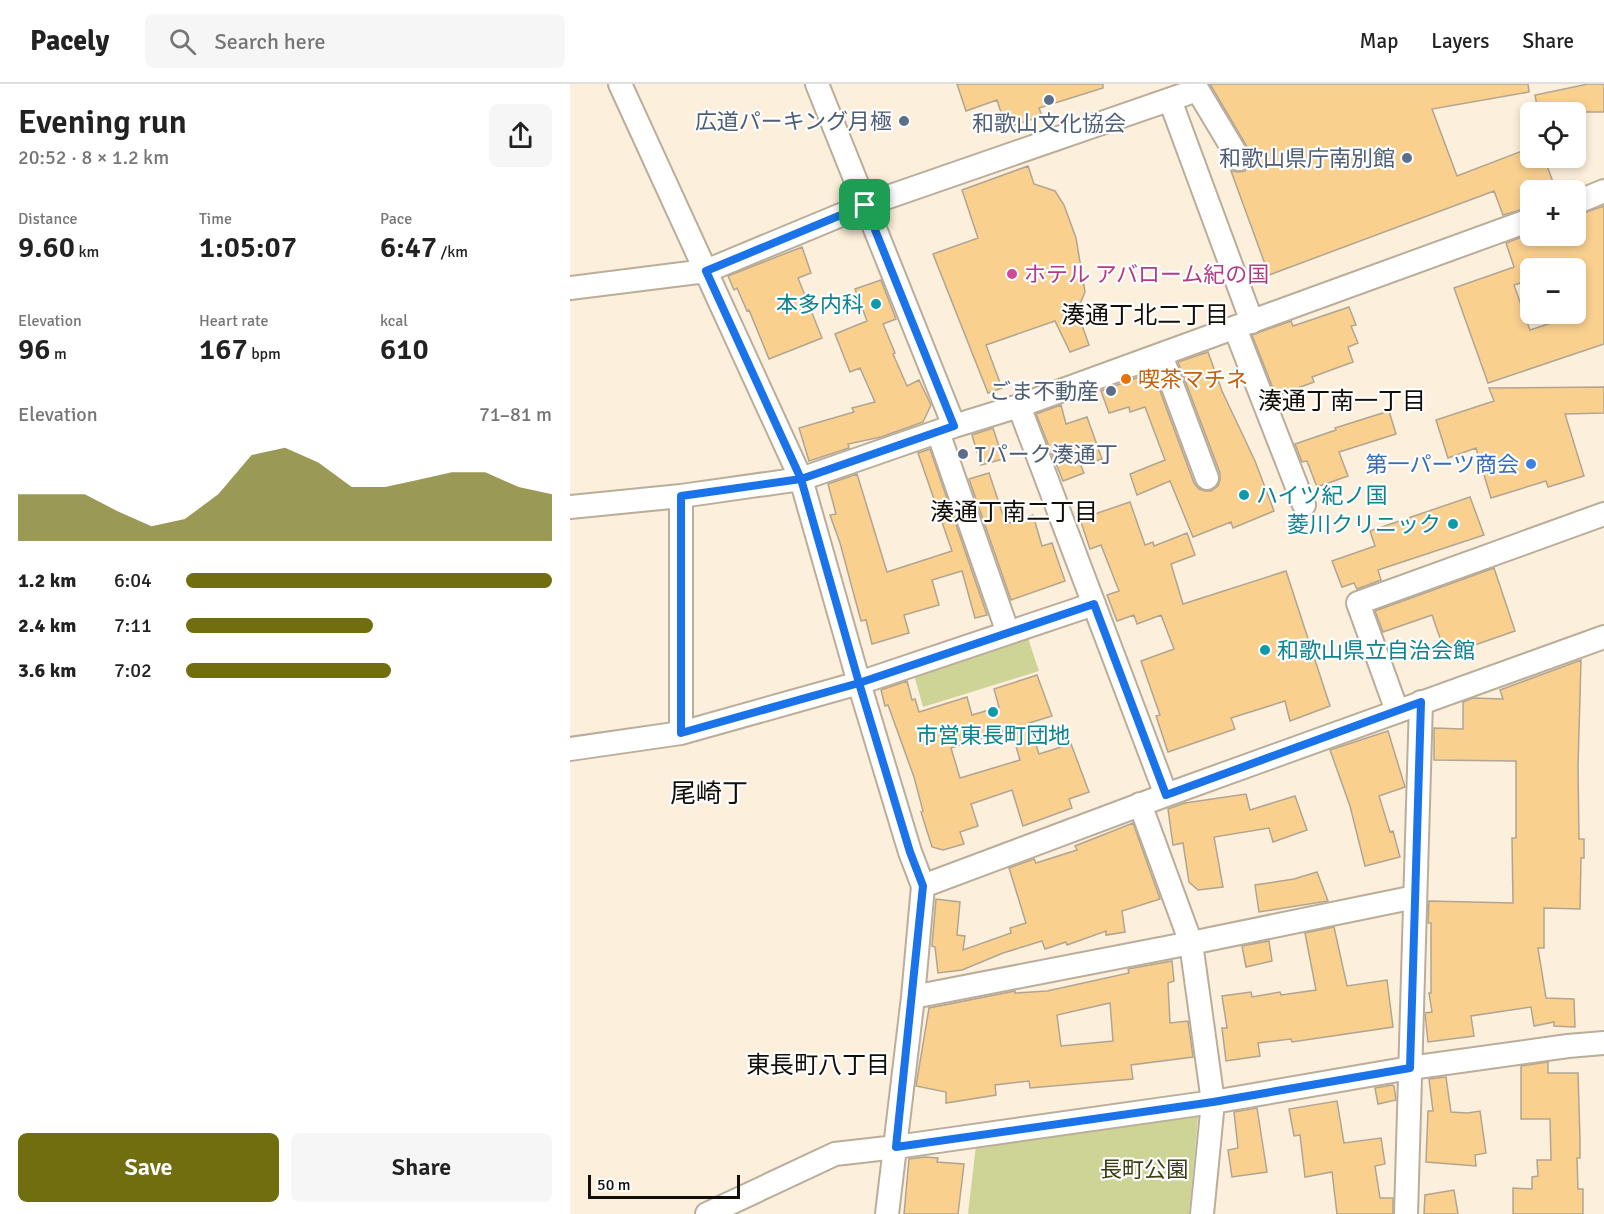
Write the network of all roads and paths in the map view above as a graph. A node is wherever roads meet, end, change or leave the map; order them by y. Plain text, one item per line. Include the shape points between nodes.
1 (620, 84) edge
2 (817, 84) edge
3 (1195, 87) edge
4 (1170, 100) junction
5 (1239, 159) dead end
6 (1604, 192) edge
7 (1586, 198) edge
8 (865, 205) junction
9 (1520, 224) edge
10 (706, 271) junction
11 (570, 288) edge
12 (1244, 325) junction
13 (1161, 355) junction
14 (1019, 406) junction
15 (946, 429) junction
16 (1207, 478) dead end
17 (801, 479) junction
18 (681, 496) junction
19 (1304, 505) dead end
20 (570, 507) edge
21 (1604, 514) edge
22 (1094, 604) junction
23 (1008, 633) junction
24 (1604, 637) edge
25 (859, 683) junction
26 (1421, 702) junction
27 (1397, 711) junction
28 (681, 733) junction
29 (570, 748) edge
30 (1166, 795) junction
31 (1140, 804) junction
32 (923, 886) junction
33 (1414, 897) junction
34 (1191, 943) junction
35 (913, 997) junction
36 (1604, 1044) edge
37 (1410, 1068) junction
38 (1213, 1102) junction
39 (896, 1147) junction
40 (707, 1214) edge
41 (887, 1214) edge
42 (1202, 1214) edge
43 (1406, 1214) edge

1 - 10 street
2 - 8 street
3 - 4 street
3 - 5 street
4 - 8 street
4 - 12 street
6 - 7 street
8 - 10 street
8 - 15 street
9 - 12 street
10 - 11 street
10 - 17 street
12 - 13 street
12 - 19 street
13 - 14 street
13 - 16 street
14 - 15 street
14 - 22 street
15 - 17 street
15 - 23 street
17 - 18 street
17 - 25 street
18 - 20 street
18 - 28 street
21 - 27 street via 1358,603
22 - 23 street
22 - 30 street
23 - 25 street
24 - 26 street
25 - 28 street
25 - 32 street
26 - 27 street
26 - 33 street
27 - 30 street
28 - 29 street
30 - 31 street
31 - 32 street
31 - 34 street
32 - 35 street
33 - 34 street
33 - 37 street
34 - 35 street
34 - 38 street
35 - 39 street
36 - 37 street
37 - 38 street
37 - 43 street
38 - 39 street
38 - 42 street
39 - 40 street via 835,1154
39 - 41 street

